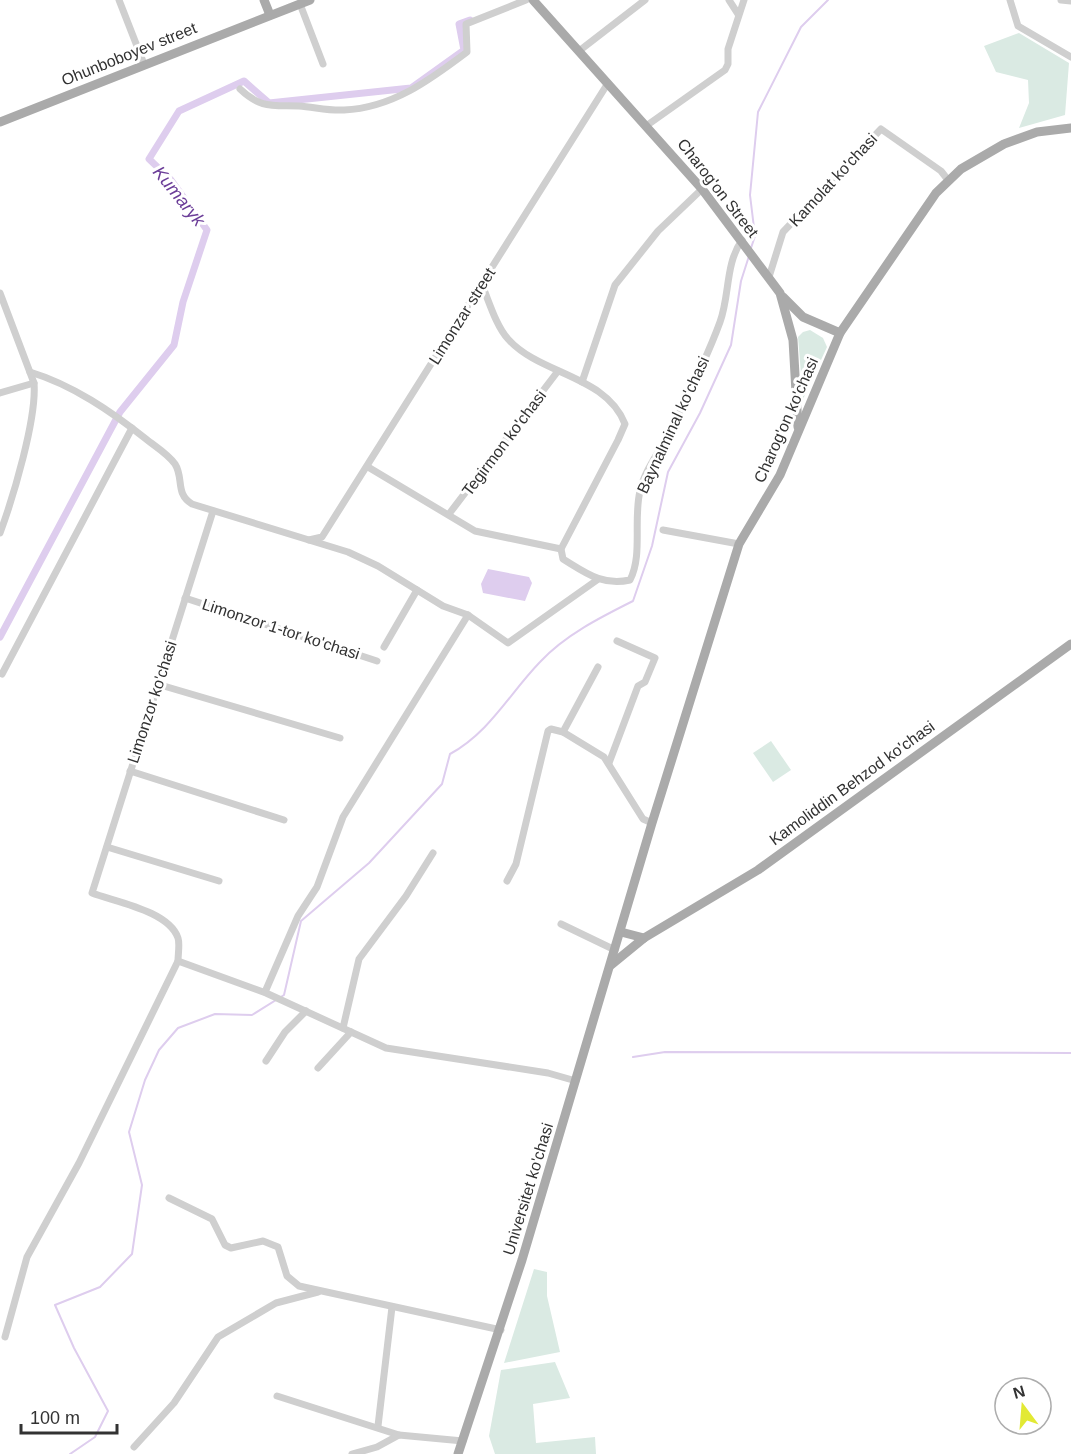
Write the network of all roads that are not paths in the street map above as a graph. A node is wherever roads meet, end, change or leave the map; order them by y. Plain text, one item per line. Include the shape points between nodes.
1 (119, 0) edge
2 (264, 0) edge
3 (526, 0) edge
4 (533, 0) edge
5 (645, 0) edge
6 (729, 0) edge
7 (744, 0) edge
8 (1010, 0) edge
9 (1061, 0) edge
10 (1071, 1) edge
11 (305, 2) edge
12 (738, 14) junction
13 (270, 15) junction
14 (579, 51) junction
15 (1071, 57) edge
16 (144, 64) junction
17 (323, 64) dead end
18 (608, 83) junction
19 (240, 89) dead end
20 (0, 122) edge
21 (646, 126) junction
22 (1071, 128) edge
23 (948, 180) junction
24 (702, 189) junction
25 (744, 244) junction
26 (769, 277) junction
27 (482, 285) junction
28 (780, 292) junction
29 (0, 293) edge
30 (840, 333) junction
31 (558, 371) junction
32 (30, 372) junction
33 (582, 382) junction
34 (34, 383) junction
35 (0, 393) edge
36 (132, 428) junction
37 (798, 433) junction
38 (368, 468) junction
39 (0, 507) edge
40 (213, 511) junction
41 (8, 512) junction
42 (449, 514) junction
43 (663, 530) dead end
44 (0, 533) edge
45 (309, 540) junction
46 (739, 544) junction
47 (561, 549) junction
48 (597, 580) junction
49 (417, 590) junction
50 (186, 598) junction
51 (468, 615) junction
52 (617, 641) dead end
53 (1071, 644) edge
54 (384, 647) dead end
55 (377, 661) dead end
56 (598, 667) dead end
57 (2, 674) dead end
58 (157, 684) junction
59 (563, 732) junction
60 (340, 738) dead end
61 (609, 763) junction
62 (130, 771) junction
63 (284, 819) dead end
64 (652, 823) junction
65 (107, 846) junction
66 (433, 853) dead end
67 (219, 881) dead end
68 (507, 881) dead end
69 (561, 924) dead end
70 (621, 932) junction
71 (644, 938) junction
72 (615, 950) junction
73 (178, 961) junction
74 (611, 965) junction
75 (266, 993) junction
76 (306, 1011) junction
77 (347, 1030) junction
78 (266, 1061) dead end
79 (318, 1068) dead end
80 (576, 1081) junction
81 (169, 1198) dead end
82 (320, 1291) junction
83 (392, 1307) junction
84 (501, 1330) junction
85 (5, 1337) dead end
86 (278, 1396) dead end
87 (378, 1426) junction
88 (399, 1435) junction
89 (463, 1442) junction
90 (134, 1447) dead end
91 (352, 1454) edge
92 (458, 1454) edge

1 - 16 street
2 - 13 main road
3 - 19 street via 466,24 467,52 431,79 393,100 348,110 269,107
4 - 14 main road, Charog'on Street
5 - 14 street
6 - 12 street
7 - 12 street
8 - 15 street via 1017,26
9 - 10 street
11 - 13 main road, Ohunboboyev street
11 - 17 street
12 - 21 street via 725,70
13 - 16 main road, Ohunboboyev street
14 - 18 main road, Charog'on Street
16 - 20 main road, Ohunboboyev street
18 - 21 main road, Charog'on Street
18 - 27 street, Limonzar street
21 - 24 main road, Charog'on Street
22 - 23 main road, Charog'on ko'chasi via 1037,132 1004,144
23 - 26 street, Kamolat ko'chasi via 881,129 783,232
23 - 30 main road, Charog'on ko'chasi
24 - 25 main road, Charog'on Street
24 - 33 street via 658,231 615,285
25 - 26 main road, Charog'on Street
25 - 48 street, Baynalminal ko'chasi via 735,250 720,323 640,488 635,533 637,566 630,580
26 - 28 main road, Charog'on Street
27 - 31 street via 506,338 524,354
27 - 38 street, Limonzar street
28 - 30 main road via 803,317
28 - 37 main road, Charog'on Street via 793,340
29 - 32 street
30 - 37 main road, Charog'on ko'chasi
31 - 33 street
31 - 42 street, Tegirmon ko'chasi
32 - 34 street
32 - 36 street via 112,412
33 - 47 street via 610,402 625,424
34 - 35 street
34 - 41 street via 26,440
36 - 40 street via 175,464 184,500
36 - 57 street
37 - 46 main road, Charog'on ko'chasi via 780,475
38 - 42 street
38 - 45 street, Limonzar street via 322,537
39 - 41 street
40 - 45 street
40 - 50 street, Limonzor ko'chasi
41 - 44 street
42 - 47 street via 475,531
43 - 46 street
45 - 49 street via 348,552
46 - 64 main road, Charog'on ko'chasi
47 - 48 street via 563,559
48 - 51 street via 508,643
49 - 51 street
49 - 54 street
50 - 55 street, Limonzor 1-tor ko'chasi
50 - 58 street, Limonzor ko'chasi
51 - 75 street via 343,817 317,887 298,916
52 - 61 street via 655,658 645,682 638,686
53 - 71 main road, Kamoliddin Behzod ko'chasi via 758,870
56 - 59 street
58 - 60 street
58 - 62 street, Limonzor ko'chasi
59 - 61 street
59 - 68 street via 548,730 516,864
61 - 64 street via 643,819
62 - 63 street
62 - 65 street, Limonzor ko'chasi
64 - 70 main road, Charog'on ko'chasi
65 - 67 street
65 - 73 street, Limonzor ko'chasi via 92,893 159,916 171,924 179,939
66 - 77 street via 359,959
69 - 72 street
70 - 71 main road
70 - 72 main road, Universitet ko'chasi
71 - 74 main road, Kamoliddin Behzod ko'chasi
72 - 74 main road, Universitet ko'chasi
73 - 75 street
73 - 85 street via 79,1163 27,1257
74 - 80 main road, Universitet ko'chasi
75 - 76 street
76 - 77 street
76 - 78 street via 285,1032
77 - 79 street
77 - 80 street via 386,1048 548,1073
80 - 84 main road, Universitet ko'chasi
81 - 82 street via 212,1220 225,1245 231,1248 263,1241 278,1247 292,1283
82 - 83 street
82 - 90 street via 276,1303 218,1337 174,1403
83 - 84 street
83 - 87 street
84 - 89 main road, Universitet ko'chasi
86 - 87 street
87 - 88 street
88 - 89 street
88 - 91 street
89 - 92 main road, Universitet ko'chasi

